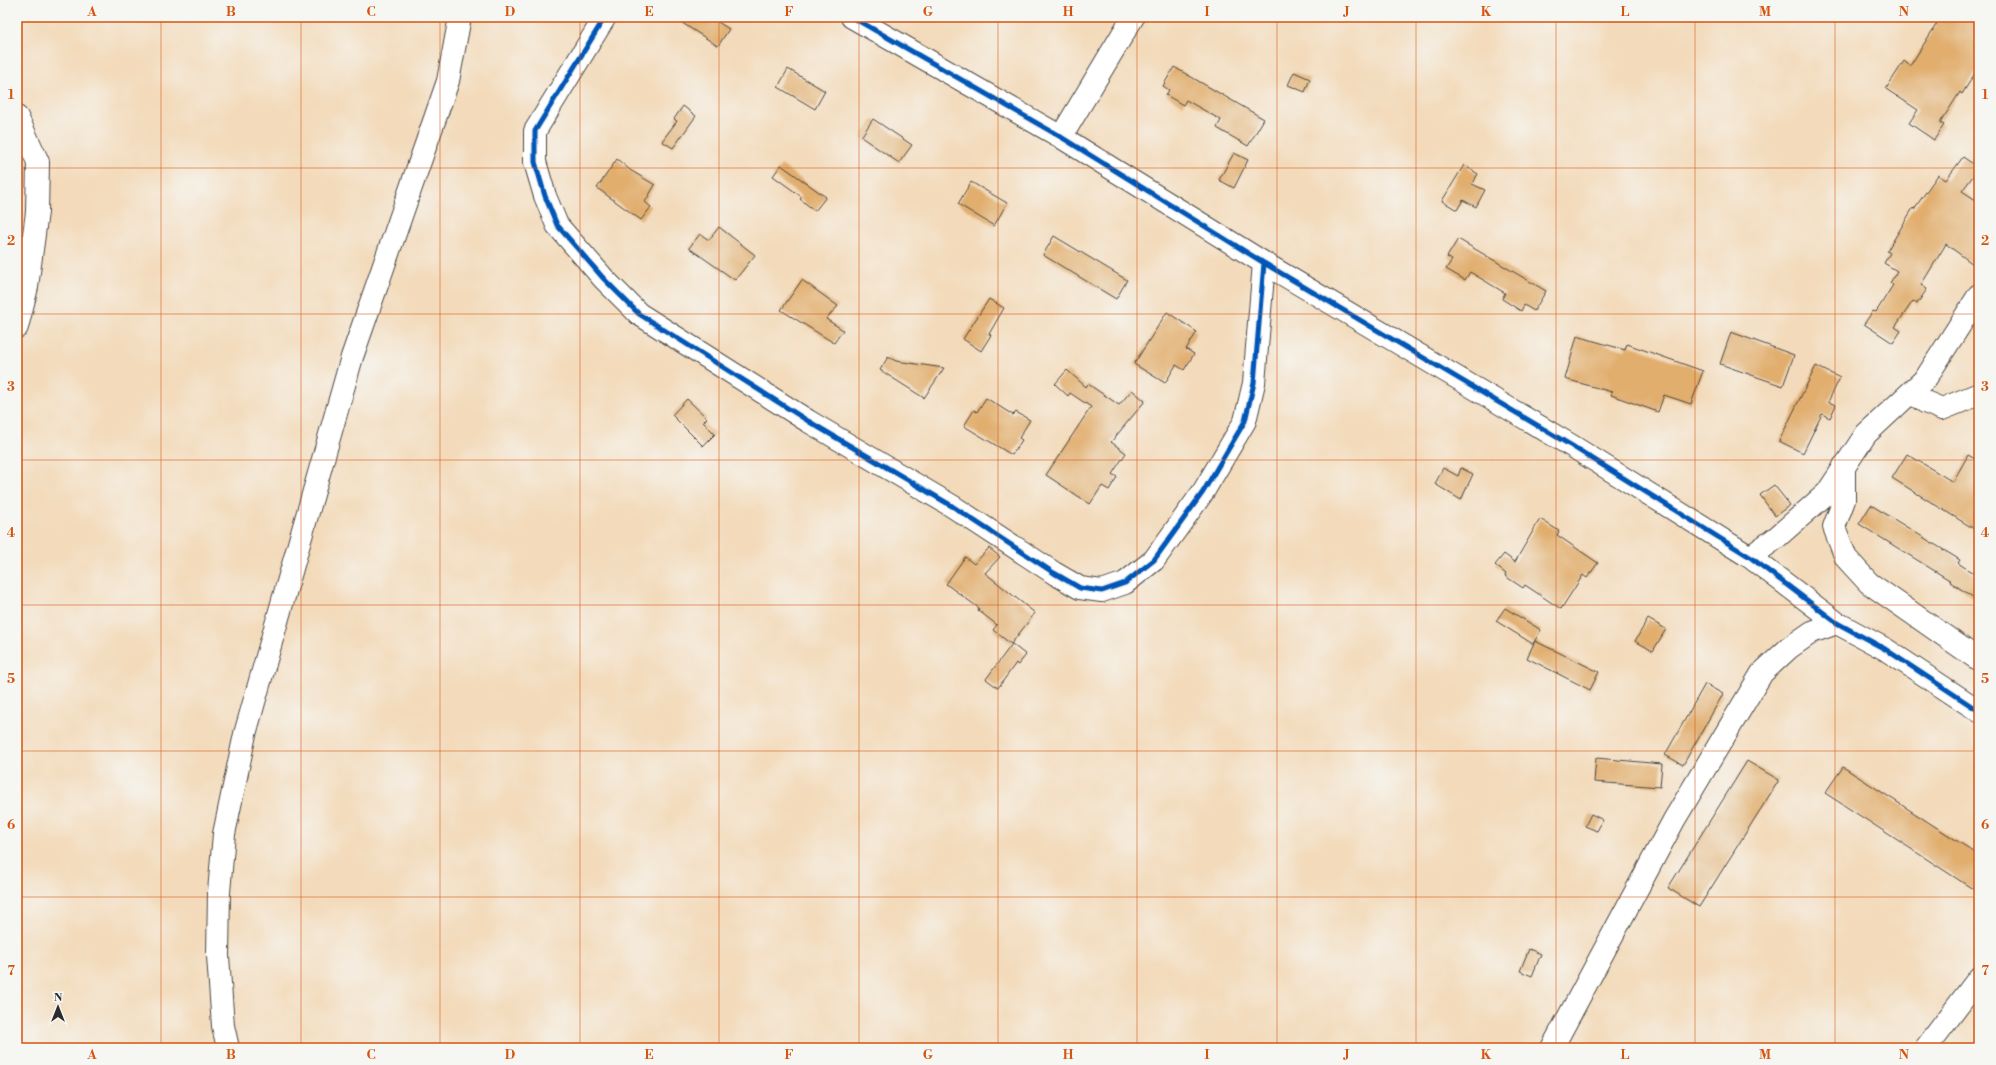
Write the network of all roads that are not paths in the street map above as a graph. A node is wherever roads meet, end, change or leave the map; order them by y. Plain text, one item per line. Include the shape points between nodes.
1 (460, 17) edge
2 (605, 17) edge
3 (852, 17) edge
4 (1133, 17) edge
5 (17, 117) edge
6 (1062, 137) junction
7 (1264, 263) junction
8 (1979, 295) edge
9 (17, 327) edge
10 (1910, 392) junction
11 (1979, 394) edge
12 (1844, 466) junction
13 (1750, 557) junction
14 (1837, 623) junction
15 (1979, 660) edge
16 (1979, 711) edge
17 (1979, 978) edge
18 (228, 1048) edge
19 (1552, 1048) edge
20 (1926, 1048) edge

1 - 18 street via 448,81 352,357 245,734 224,834 219,892 218,956 223,1026
2 - 7 street via 535,131 535,162 557,225 604,279 639,314 808,421 952,506 1080,588 1102,590 1125,583 1154,560 1203,492 1245,421 1254,383
3 - 6 street
4 - 6 street
5 - 9 street via 38,162 37,212 27,287
6 - 7 street
7 - 13 street via 1572,446
8 - 10 street via 1926,378
10 - 11 street via 1942,409
10 - 12 street via 1866,434
12 - 13 street via 1827,493 1776,538
12 - 15 street via 1844,500 1834,526 1846,558 1869,583
13 - 14 street
14 - 16 street via 1885,649
14 - 19 street via 1812,632 1789,648 1762,673 1674,820
17 - 20 street

